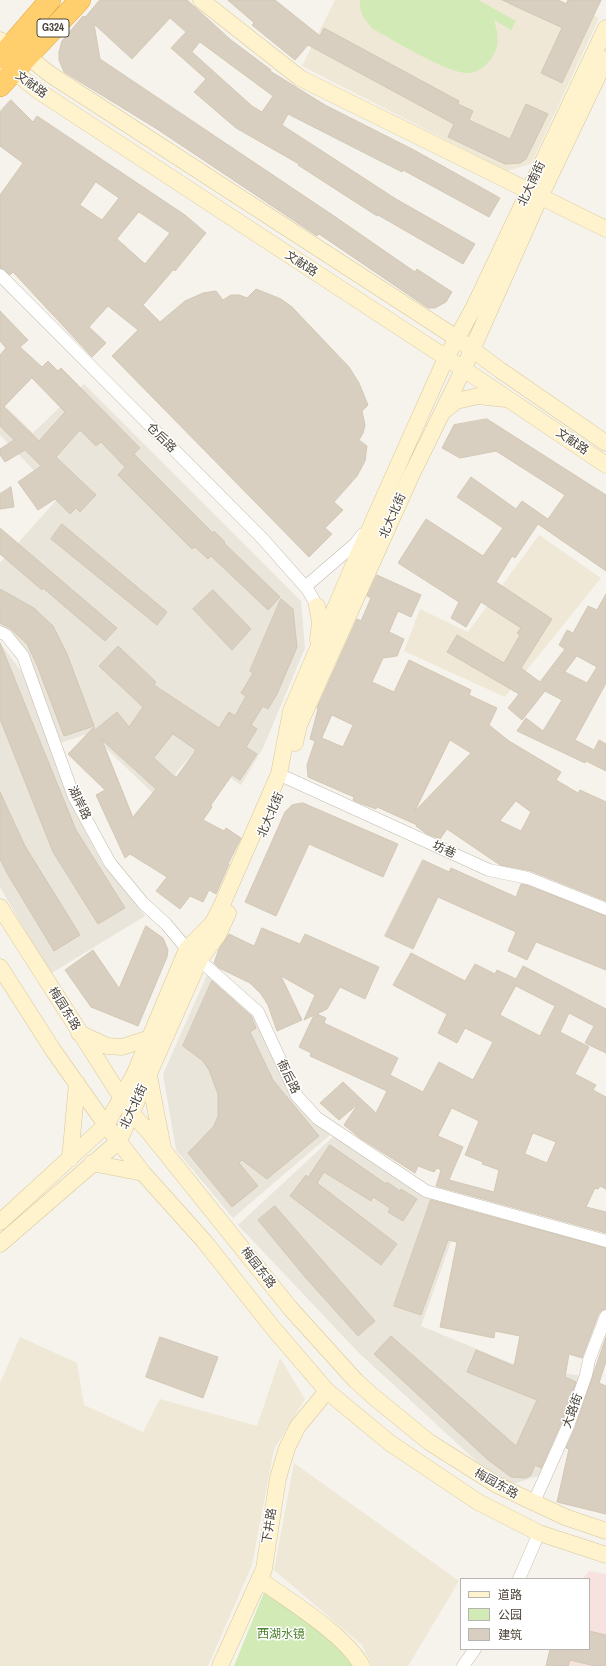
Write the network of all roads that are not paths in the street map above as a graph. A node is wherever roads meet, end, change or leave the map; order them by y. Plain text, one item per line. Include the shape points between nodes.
1 (50, 0) edge
2 (80, 0) edge
3 (201, 0) edge
4 (606, 28) edge
5 (606, 59) edge
6 (7, 60) edge
7 (534, 194) junction
8 (606, 229) edge
9 (0, 275) edge
10 (458, 339) junction
11 (474, 345) junction
12 (446, 358) junction
13 (463, 370) junction
14 (509, 400) junction
15 (442, 412) junction
16 (606, 443) edge
17 (606, 465) edge
18 (375, 519) junction
19 (305, 587) junction
20 (317, 606) joint
21 (0, 632) edge
22 (313, 660) junction
23 (287, 778) junction
24 (0, 907) edge
25 (606, 909) edge
26 (193, 954) junction
27 (0, 967) edge
28 (79, 1034) junction
29 (150, 1038) junction
30 (149, 1076) junction
31 (77, 1083) junction
32 (123, 1097) junction
33 (132, 1114) junction
34 (106, 1125) junction
35 (119, 1141) junction
36 (164, 1152) junction
37 (70, 1159) junction
38 (92, 1163) junction
39 (143, 1173) junction
40 (0, 1222) edge
41 (606, 1241) edge
42 (0, 1244) edge
43 (606, 1316) edge
44 (327, 1391) junction
45 (533, 1504) junction
46 (606, 1531) edge
47 (539, 1533) junction
48 (606, 1555) edge
49 (519, 1578) edge
50 (259, 1579) junction
51 (474, 1650) edge
52 (220, 1666) edge
53 (362, 1666) edge
54 (463, 1666) edge

1 - 6 highway, G324
2 - 6 highway, G324
3 - 7 main road via 300,78
4 - 7 main road, 北大南街
5 - 7 main road, 北大南街
6 - 10 main road, 文献路 via 51,75
6 - 12 main road, 文献路 via 37,90
7 - 8 main road
7 - 10 main road, 北大南街
7 - 11 main road, 北大南街
9 - 19 street, 仓后路 via 262,538
10 - 11 main road, 文献路
10 - 12 main road, 北大北街
11 - 13 main road, 北大北街
11 - 16 main road, 文献路
12 - 13 main road, 文献路
12 - 18 main road, 北大北街
13 - 14 main road, 文献路
13 - 15 main road, 北大北街
14 - 15 main road via 478,396 456,401
14 - 17 main road, 文献路
15 - 23 main road, 北大北街 via 299,725
18 - 19 street via 355,544
18 - 22 main road, 北大北街
19 - 20 street, 仓后路
20 - 22 main road via 320,622
21 - 26 street, 湖岸路 via 6,635 23,656 74,797 110,863 143,903
22 - 26 main road, 北大北街 via 291,711 279,774 221,907
23 - 25 street, 坊巷 via 489,870 528,878
23 - 26 main road, 北大北街 via 218,935
24 - 28 main road, 梅园东路
26 - 29 main road, 北大北街
26 - 30 main road, 北大北街
26 - 41 street, 衙后路 via 258,1012 297,1096 317,1118 426,1191
27 - 31 main road, 梅园东路
28 - 29 main road via 107,1046 122,1047
28 - 32 main road, 梅园东路
29 - 32 main road, 北大北街
30 - 33 main road, 北大北街
30 - 36 main road
31 - 34 main road, 梅园东路
31 - 37 main road
32 - 33 main road, 梅园东路
32 - 34 main road, 北大北街
33 - 35 main road, 北大北街
33 - 36 main road, 梅园东路
34 - 35 main road, 梅园东路
34 - 37 main road, 北大北街
35 - 38 main road, 北大北街
35 - 39 main road, 梅园东路
36 - 45 main road, 梅园东路 via 286,1302 356,1381 429,1442 497,1485
37 - 40 main road, 北大北街
38 - 39 main road
38 - 42 main road, 北大北街
39 - 44 main road, 梅园东路 via 204,1241
43 - 45 street, 大路街 via 568,1426
44 - 47 main road, 梅园东路 via 390,1443 436,1475 478,1502
44 - 50 main road, 下井路 via 298,1426 287,1448 278,1478 264,1569
45 - 46 main road, 梅园东路
47 - 48 main road, 梅园东路
47 - 49 street
50 - 52 main road, 下井路
50 - 53 main road via 329,1630
51 - 54 street

